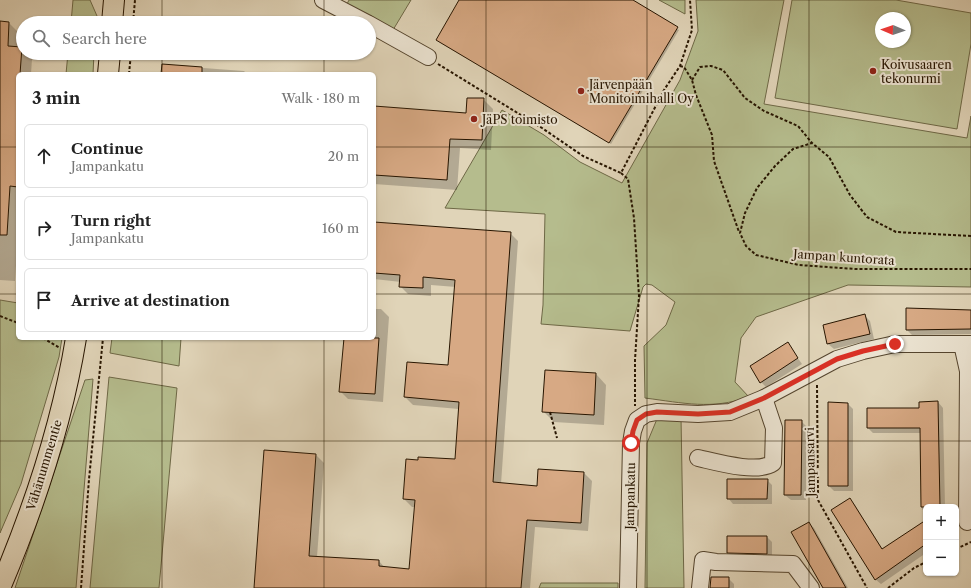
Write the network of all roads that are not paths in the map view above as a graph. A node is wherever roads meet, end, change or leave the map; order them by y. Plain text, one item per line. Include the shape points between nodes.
1 (114, 0) edge
2 (323, 0) edge
3 (113, 16) edge
4 (353, 16) edge
5 (376, 28) edge
6 (428, 57) road end
7 (109, 60) edge
8 (108, 72) edge
9 (76, 340) edge
10 (966, 344) edge
11 (970, 372) edge
12 (764, 398) junction
13 (969, 401) edge
14 (969, 435) edge
15 (698, 458) dead end
16 (969, 467) edge
17 (969, 496) edge
18 (967, 522) dead end
19 (805, 585) edge
20 (0, 588) edge
21 (628, 588) edge
22 (700, 588) edge

1 - 3 main road
2 - 4 street
5 - 6 street
7 - 8 main road
9 - 20 main road, Vähänummentie via 52,446 19,544
10 - 11 street
10 - 12 street via 895,344 863,351 837,359
11 - 13 street
12 - 15 street via 774,428 773,463 768,466 740,467
12 - 21 street, Jampankatu via 730,412 657,412 646,414 637,420 631,443
13 - 14 street
14 - 16 street
16 - 17 street
17 - 18 street
19 - 22 street via 793,564 703,560

